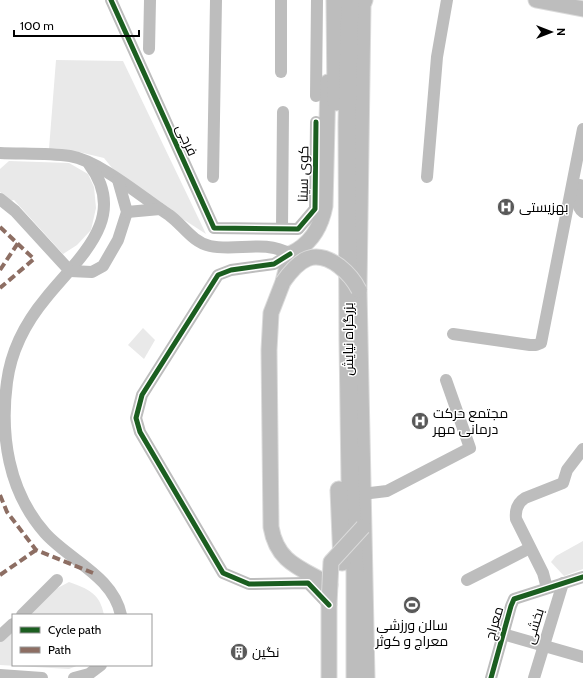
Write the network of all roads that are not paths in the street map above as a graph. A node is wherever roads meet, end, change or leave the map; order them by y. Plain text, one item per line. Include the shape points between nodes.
1 (111, 0) edge
2 (150, 0) edge
3 (216, 0) edge
4 (281, 0) edge
5 (317, 0) edge
6 (335, 0) edge
7 (350, 0) edge
8 (365, 0) edge
9 (447, 0) edge
10 (536, 0) edge
11 (583, 9) edge
12 (335, 20) junction
13 (149, 49) dead end
14 (281, 72) dead end
15 (316, 96) dead end
16 (283, 112) dead end
17 (316, 122) dead end
18 (583, 129) edge
19 (0, 153) edge
20 (87, 161) junction
21 (583, 168) edge
22 (428, 176) dead end
23 (214, 177) dead end
24 (118, 180) junction
25 (1, 202) edge
26 (160, 209) junction
27 (127, 212) junction
28 (583, 212) edge
29 (282, 228) junction
30 (290, 254) junction
31 (70, 271) junction
32 (283, 282) junction
33 (359, 290) junction
34 (453, 334) dead end
35 (446, 380) dead end
36 (1, 423) edge
37 (583, 449) edge
38 (362, 494) junction
39 (363, 528) junction
40 (530, 548) junction
41 (583, 577) edge
42 (56, 580) dead end
43 (467, 580) dead end
44 (563, 583) junction
45 (330, 585) junction
46 (547, 588) junction
47 (329, 605) junction
48 (23, 614) edge
49 (121, 614) edge
50 (12, 625) edge
51 (503, 634) junction
52 (0, 636) edge
53 (544, 646) junction
54 (583, 657) edge
55 (99, 666) edge
56 (0, 675) edge
57 (42, 678) edge
58 (74, 678) edge
59 (329, 678) edge
60 (343, 678) edge
61 (355, 678) edge
62 (367, 678) edge
63 (491, 678) edge
64 (534, 678) edge

1 - 29 street, فرجی via 214,228
2 - 13 street
3 - 23 street
4 - 14 street
5 - 15 street
6 - 12 highway, بزرگراه نیایش
7 - 61 highway, بزرگراه نیایش via 347,123 348,333
8 - 33 main road
9 - 22 street via 437,64
10 - 11 main road
12 - 30 main road via 329,40 323,220 300,250
12 - 60 highway, بزرگراه نیایش via 339,326 338,480 343,574
16 - 29 street
17 - 29 street, کوی سینا via 315,209 298,229
18 - 34 street via 541,343 530,345
19 - 20 street via 70,156
20 - 24 street
20 - 31 street via 97,175 103,191 104,208 93,240
21 - 28 street via 577,198
24 - 26 street
24 - 27 street
25 - 31 street via 15,211
26 - 27 street
26 - 30 street via 196,240 210,246 279,248
27 - 31 street via 118,240 104,266 92,272
30 - 32 main road
30 - 47 street via 274,264 231,270 218,275 142,395 136,418 140,432 224,572 249,584 308,583
31 - 36 street via 46,298 20,338 7,380
32 - 33 main road, bridge via 293,267 319,256 343,269 354,280
32 - 45 main road via 271,312 269,350 271,527 274,542 285,558
33 - 38 main road
35 - 38 street via 470,448 387,491
36 - 49 street via 13,480 25,504 45,533 93,573 114,595
37 - 40 street via 567,470 563,483 525,498 516,507 516,519
38 - 39 main road
39 - 45 main road, bridge via 331,562
39 - 62 main road
40 - 43 street
40 - 46 street
41 - 44 street, معراج
42 - 48 street
44 - 46 street, معراج
44 - 53 street, بخشی
45 - 47 main road, bridge
46 - 51 street, معراج via 514,599
47 - 59 main road
50 - 52 street
51 - 53 street
51 - 63 street, معراج
53 - 54 street
53 - 64 street, بخشی
55 - 58 street via 89,674
56 - 57 street

